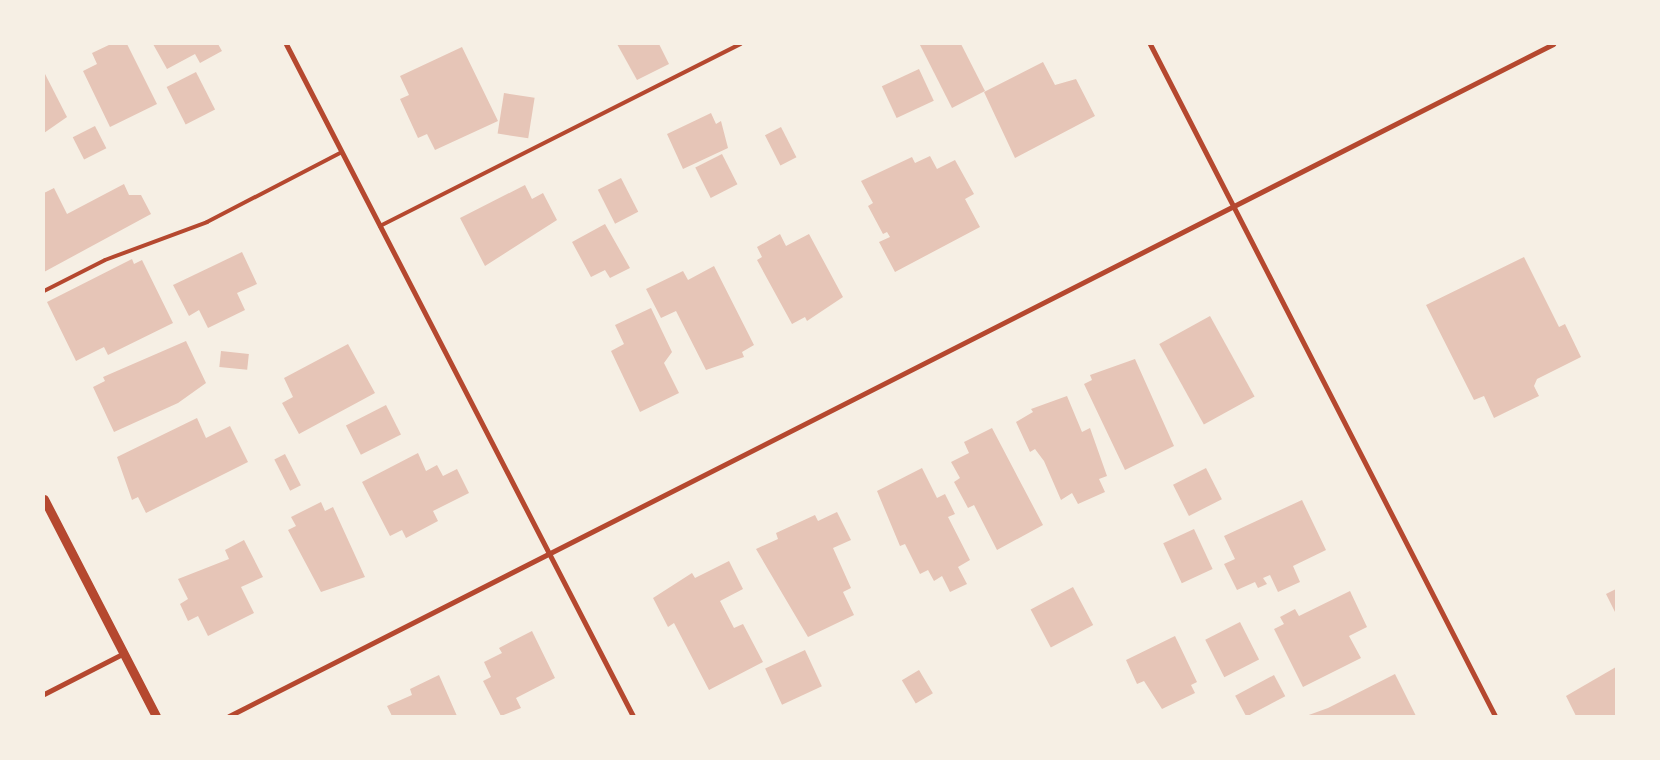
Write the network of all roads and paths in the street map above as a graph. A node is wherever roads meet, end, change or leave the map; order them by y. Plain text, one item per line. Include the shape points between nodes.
1 (286, 44) edge
2 (741, 44) edge
3 (1150, 44) edge
4 (1553, 44) edge
5 (342, 152) junction
6 (1233, 204) junction
7 (380, 226) junction
8 (44, 291) edge
9 (44, 499) edge
10 (547, 551) junction
11 (124, 653) junction
12 (44, 694) edge
13 (156, 716) edge
14 (229, 716) edge
15 (633, 716) edge
16 (1495, 716) edge

1 - 5 street
2 - 7 lane
3 - 6 street
4 - 6 street
5 - 7 street
5 - 8 lane via 207,222 105,260
6 - 10 street
6 - 16 street
7 - 10 street
9 - 11 street
10 - 14 street
10 - 15 street
11 - 12 street
11 - 13 street

